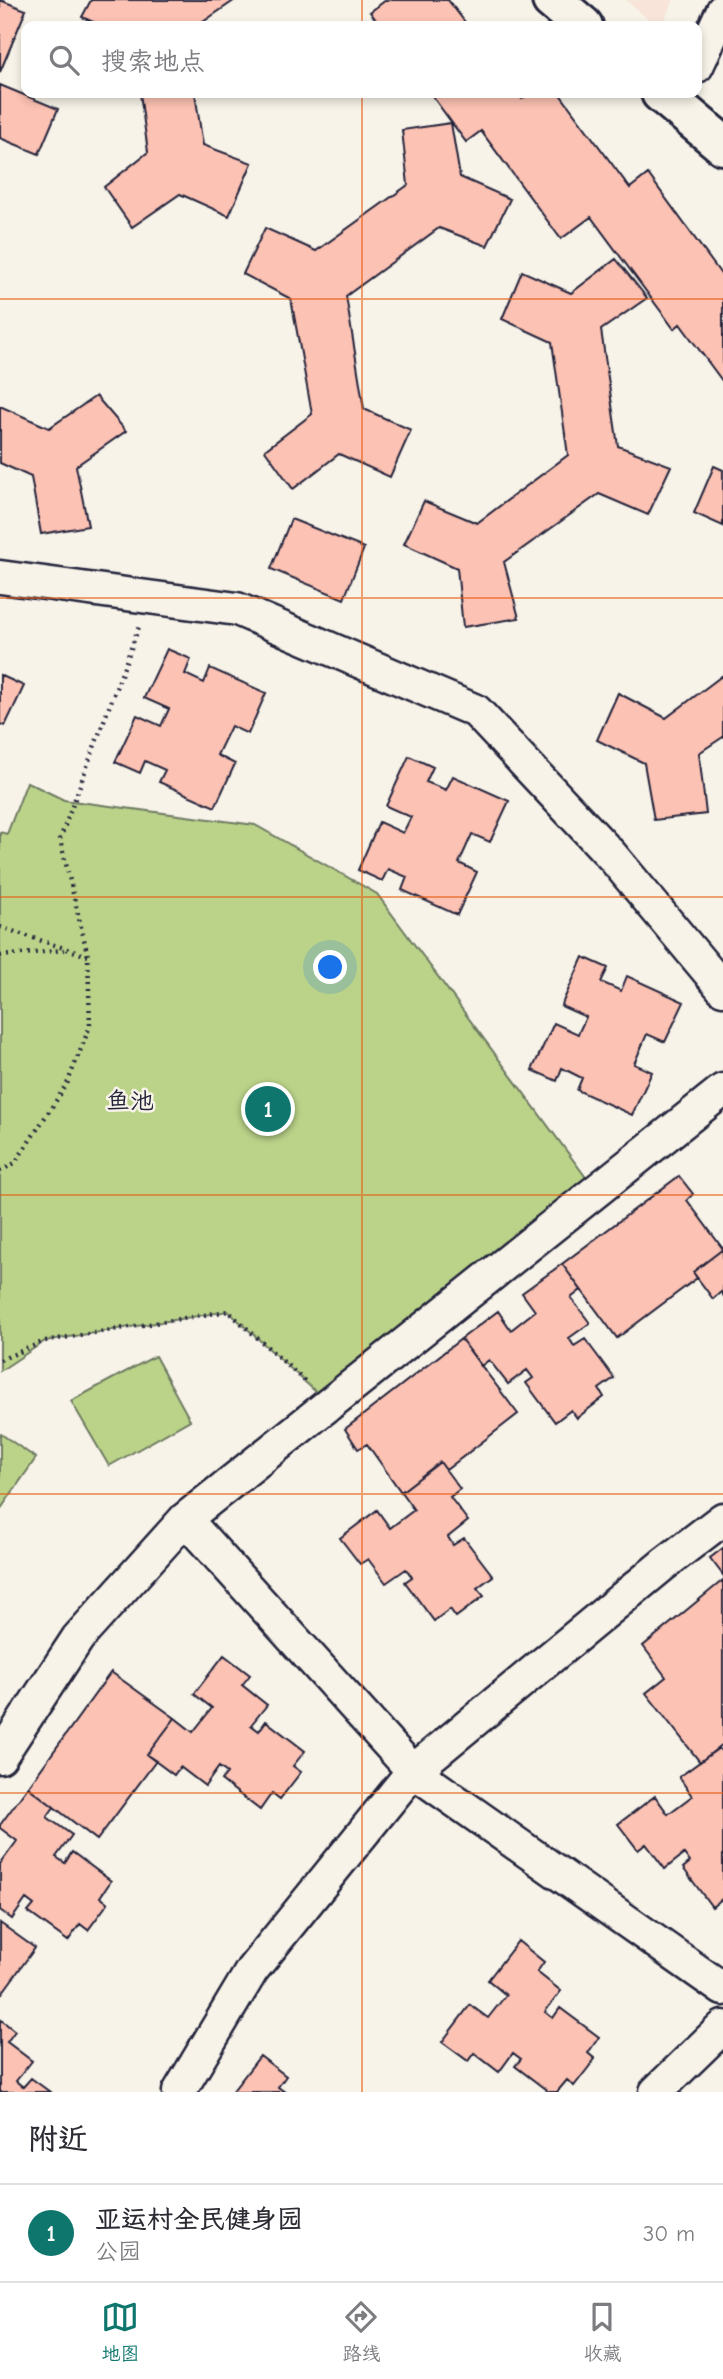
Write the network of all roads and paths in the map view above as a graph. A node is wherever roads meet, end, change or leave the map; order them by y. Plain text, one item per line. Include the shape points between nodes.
1 (552, 0) edge
2 (723, 10) edge
3 (577, 21) edge
4 (702, 55) edge
5 (671, 98) edge
6 (723, 145) edge
7 (0, 577) edge
8 (150, 597) junction
9 (0, 927) edge
10 (69, 949) junction
11 (0, 956) edge
12 (88, 956) junction
13 (723, 989) edge
14 (723, 1090) edge
15 (0, 1171) edge
16 (0, 1360) edge
17 (330, 1404) junction
18 (723, 1519) edge
19 (185, 1520) junction
20 (0, 1757) edge
21 (413, 1771) junction
22 (723, 1989) edge
23 (723, 2027) edge
24 (179, 2092) edge
25 (656, 2092) edge

1 - 3 street
2 - 4 street
5 - 6 street
7 - 8 street
8 - 12 path via 60,839
8 - 13 street via 237,609 476,710 612,856
9 - 10 path
10 - 11 path
10 - 12 path
12 - 15 path via 90,1026 67,1084 15,1163
14 - 17 street
16 - 17 path via 45,1341 228,1311
17 - 19 street
18 - 21 street
19 - 20 street via 78,1638
19 - 21 street
21 - 22 street
21 - 24 street via 251,1970
23 - 25 street

